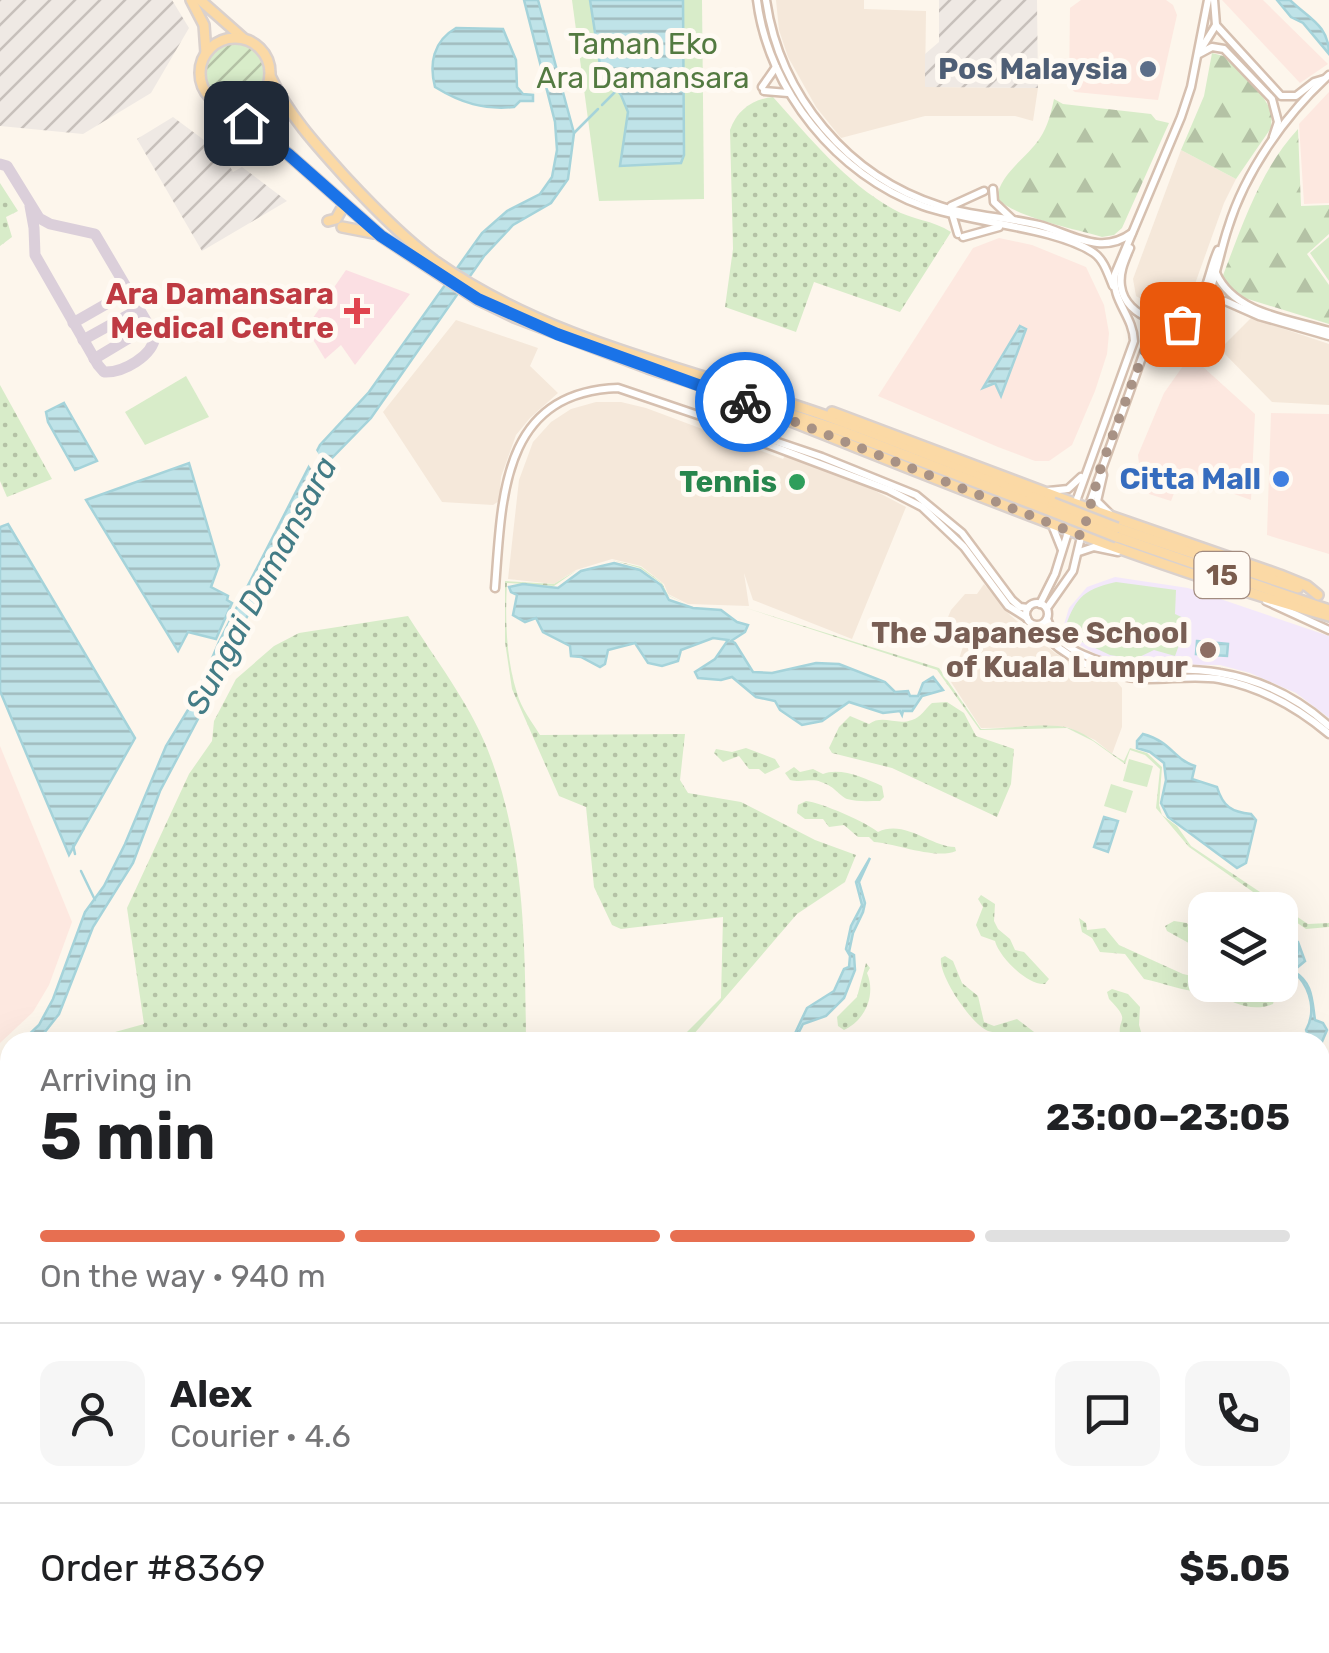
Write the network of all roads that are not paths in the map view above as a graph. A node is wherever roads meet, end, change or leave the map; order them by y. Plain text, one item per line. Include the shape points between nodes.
1 (191, 0) edge
2 (200, 0) edge
3 (756, 0) edge
4 (766, 0) edge
5 (1211, 0) edge
6 (1216, 25) junction
7 (244, 39) junction
8 (206, 52) junction
9 (1198, 54) junction
10 (776, 66) junction
11 (270, 76) junction
12 (1327, 77) edge
13 (789, 94) junction
14 (1296, 96) junction
15 (227, 107) junction
16 (1289, 121) junction
17 (1271, 143) junction
18 (993, 189) dead end
19 (984, 191) dead end
20 (341, 205) junction
21 (944, 208) junction
22 (952, 215) junction
23 (1012, 219) junction
24 (328, 221) dead end
25 (1005, 226) junction
26 (360, 229) junction
27 (1135, 229) junction
28 (381, 236) junction
29 (1223, 246) junction
30 (438, 269) junction
31 (1216, 272) junction
32 (1114, 286) junction
33 (1245, 307) junction
34 (1198, 312) junction
35 (1329, 333) edge
36 (728, 388) junction
37 (1101, 467) junction
38 (1086, 471) junction
39 (1049, 500) junction
40 (1075, 504) junction
41 (1088, 508) junction
42 (935, 513) junction
43 (1047, 523) junction
44 (1116, 528) junction
45 (1068, 531) junction
46 (1082, 536) junction
47 (1101, 542) junction
48 (1063, 551) junction
49 (1079, 552) junction
50 (1167, 565) junction
51 (495, 588) dead end
52 (1238, 590) junction
53 (1324, 596) edge
54 (1044, 606) junction
55 (1028, 608) junction
56 (1329, 613) edge
57 (1027, 618) junction
58 (1047, 620) junction
59 (1034, 625) junction
60 (1329, 630) edge
61 (1329, 726) edge
62 (1329, 734) edge

1 - 8 main road, 15 via 204,25
2 - 7 main road, 15
3 - 10 street
4 - 21 street via 791,80 832,138 882,181
5 - 6 street
5 - 9 street
6 - 9 street
6 - 14 street via 1281,96
7 - 8 main road via 223,40
7 - 11 main road, 15 via 265,56
8 - 15 main road, 15 via 204,90
9 - 17 street via 1224,49 1272,99 1278,122
9 - 27 street via 1181,117
10 - 13 street
10 - 13 street via 763,89
11 - 15 main road via 255,101
11 - 30 main road, 15 via 315,144
12 - 14 street
12 - 16 street
13 - 22 street via 858,171 898,196
14 - 16 street
15 - 20 main road, 15
16 - 17 street
17 - 29 street via 1245,186
18 - 23 street via 994,202
19 - 21 street
20 - 24 main road
20 - 26 main road
20 - 26 main road via 342,225
20 - 28 main road, 15
21 - 23 street
22 - 25 street
22 - 25 street via 960,236
23 - 27 street via 1103,245
25 - 32 street via 1088,250
26 - 28 main road
27 - 29 street via 1122,292 1152,319 1171,321 1195,308
27 - 32 street
28 - 30 main road, 15
29 - 31 street
30 - 36 main road, 15 via 480,294
31 - 33 street via 1226,292
31 - 34 street
32 - 38 street via 1134,341
33 - 34 street via 1222,301
33 - 35 street
34 - 37 street via 1145,349
36 - 39 main road, 15 via 833,418
36 - 39 main road via 766,390 899,435
36 - 43 main road via 760,409
37 - 41 street
37 - 44 street via 1097,501
38 - 39 street
38 - 40 street
39 - 40 main road
39 - 43 main road via 1061,503 1060,516
39 - 44 main road, 15, bridge
40 - 41 main road
40 - 45 street
41 - 44 main road
41 - 46 street
42 - 51 street via 898,486 738,427 618,388 591,390 560,402 529,426 509,466
42 - 55 street via 973,547 1012,600
42 - 57 street via 1008,606
43 - 45 main road
43 - 48 street
44 - 47 main road via 1102,519 1095,524
44 - 53 main road, 15
44 - 56 main road, 15
45 - 46 main road
45 - 48 street
46 - 47 main road
46 - 49 street
47 - 50 main road
48 - 54 street
49 - 50 street via 1100,547
49 - 54 street via 1069,579
50 - 52 main road
52 - 56 main road
52 - 60 street
54 - 55 street
54 - 58 street
55 - 57 street
57 - 59 street
58 - 59 street
58 - 61 street via 1053,634 1103,664 1258,682
59 - 62 street via 1062,651 1100,670 1237,684 1292,706

